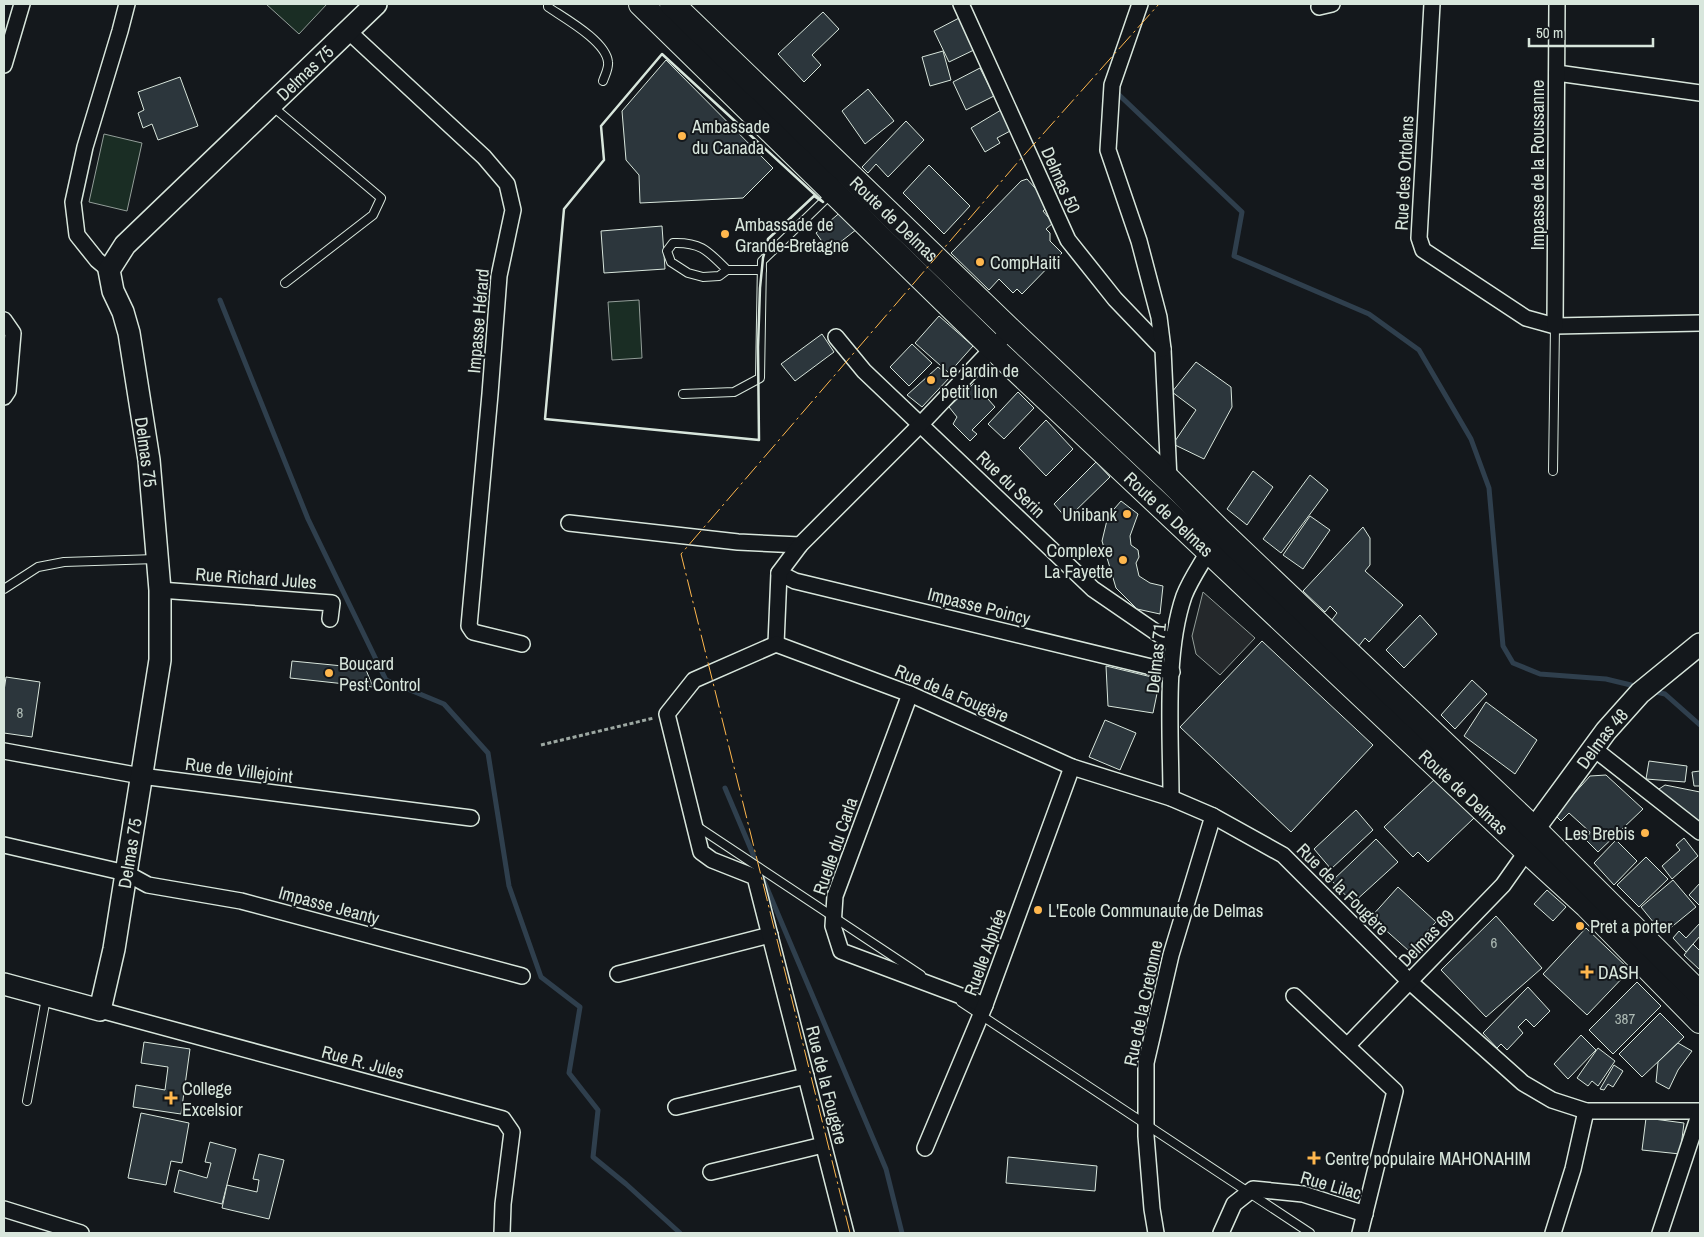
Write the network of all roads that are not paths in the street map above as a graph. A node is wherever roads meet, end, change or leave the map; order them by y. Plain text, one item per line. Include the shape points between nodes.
1 (127, 4) edge
2 (376, 4) edge
3 (548, 4) edge
4 (641, 4) edge
5 (672, 4) edge
6 (961, 4) edge
7 (1140, 4) edge
8 (1432, 4) edge
9 (1557, 4) edge
10 (15, 12) edge
11 (347, 30) junction
12 (4, 65) edge
13 (1557, 73) junction
14 (603, 81) dead end
15 (1700, 93) edge
16 (271, 106) junction
17 (842, 184) junction
18 (109, 270) junction
19 (727, 270) junction
20 (762, 270) junction
21 (285, 283) dead end
22 (4, 320) edge
23 (1700, 323) edge
24 (1555, 326) junction
25 (1010, 330) junction
26 (836, 336) dead end
27 (993, 348) junction
28 (1163, 349) junction
29 (683, 394) dead end
30 (4, 397) edge
31 (921, 424) junction
32 (1553, 471) dead end
33 (1169, 480) junction
34 (569, 523) dead end
35 (1215, 541) junction
36 (800, 545) junction
37 (158, 558) junction
38 (779, 573) junction
39 (4, 588) edge
40 (160, 590) junction
41 (330, 619) dead end
42 (522, 644) dead end
43 (776, 644) junction
44 (1173, 644) junction
45 (1700, 644) edge
46 (1172, 672) junction
47 (910, 694) junction
48 (1592, 748) junction
49 (4, 751) edge
50 (1072, 766) junction
51 (141, 776) junction
52 (1171, 798) junction
53 (1213, 816) junction
54 (471, 818) dead end
55 (695, 825) junction
56 (1700, 832) edge
57 (1530, 840) junction
58 (4, 846) edge
59 (126, 873) junction
60 (770, 935) junction
61 (618, 974) dead end
62 (522, 976) dead end
63 (1410, 982) junction
64 (4, 984) edge
65 (1700, 994) edge
66 (46, 996) junction
67 (1294, 996) dead end
68 (985, 1005) junction
69 (100, 1010) junction
70 (1700, 1021) edge
71 (1348, 1046) junction
72 (806, 1076) junction
73 (27, 1101) dead end
74 (676, 1107) dead end
75 (1586, 1111) junction
76 (1700, 1112) edge
77 (823, 1145) junction
78 (925, 1148) dead end
79 (711, 1172) dead end
80 (4, 1209) edge
81 (1365, 1214) junction
82 (81, 1233) edge
83 (502, 1233) edge
84 (846, 1233) edge
85 (1156, 1233) edge
86 (1221, 1233) edge
87 (1310, 1233) edge
88 (1360, 1233) edge
89 (1553, 1233) edge
90 (1660, 1233) edge

1 - 18 street via 84,147 73,202 78,235
2 - 11 street, Delmas 75
3 - 14 lane via 606,53 609,64
4 - 17 main road, Route de Delmas
5 - 17 main road, Route de Delmas
6 - 28 street, Delmas 50 via 1068,240 1115,299
7 - 28 street via 1112,85 1108,150 1139,241 1160,317
8 - 24 street, Rue des Ortolans via 1419,238 1423,250 1526,318
9 - 13 street, Impasse de la Roussanne
10 - 12 street
11 - 16 street, Delmas 75
11 - 42 street, Impasse Hérard via 484,157 507,184 513,210 499,276 469,626 473,632
13 - 15 street
13 - 24 street, Impasse de la Roussanne
16 - 18 street, Delmas 75 via 125,245
16 - 21 lane via 381,198 373,215
17 - 20 lane via 762,261
17 - 25 main road, Route de Delmas
17 - 27 main road, Route de Delmas
18 - 37 street, Delmas 75 via 113,291 124,312 129,333 149,460
19 - 19 lane via 698,245 673,243 667,251 671,262 688,273 719,276
19 - 20 lane
20 - 29 lane via 760,378 734,392
22 - 30 street via 13,332 8,391
23 - 24 street, Rue des Ortolans
24 - 32 lane
25 - 27 street
25 - 33 main road, Route de Delmas
26 - 31 street, Rue du Serin via 864,371
27 - 31 street
27 - 35 main road, Route de Delmas
28 - 33 street
31 - 36 street
31 - 44 street, Rue du Serin via 1093,588
33 - 35 main road, Route de Delmas
34 - 36 street via 738,542
35 - 44 street, Delmas 71 via 1184,595
35 - 57 main road, Route de Delmas
36 - 38 street
37 - 39 lane via 64,562 38,567
37 - 40 street, Delmas 75
38 - 43 street
38 - 46 street, Impasse Poincy via 795,581
40 - 41 street, Rue Richard Jules via 332,603
40 - 51 street, Delmas 75 via 160,660
43 - 47 street, Rue de la Fougère
43 - 55 street, Rue de la Fougère via 694,680 667,714
44 - 46 street, Delmas 71
45 - 48 street, Delmas 48 via 1640,693
46 - 52 street, Delmas 71
47 - 50 street, Rue de la Fougère
47 - 68 street, Ruelle du Carla via 835,896 833,926 841,951
48 - 56 street
48 - 57 street, Delmas 48
49 - 51 street, Rue de Villejoint
50 - 52 street, Rue de la Fougère
50 - 68 street, Ruelle Alphée
51 - 54 street, Rue de Villejoint
51 - 59 street, Delmas 75
52 - 53 street, Rue de la Fougère
53 - 63 street, Rue de la Fougère via 1283,855
53 - 85 street, Rue de la Cretonne via 1172,955 1146,1063 1146,1136
55 - 60 street, Rue de la Fougère via 701,852 705,856 755,877
55 - 87 lane
57 - 63 street, Delmas 69 via 1503,885
57 - 65 main road, Route de Delmas
57 - 70 main road, Route de Delmas via 1587,906
58 - 59 street, Impasse Jeanty
59 - 62 street, Impasse Jeanty via 148,885 241,901
59 - 69 street, Delmas 75
60 - 61 street
60 - 72 street, Rue de la Fougère
63 - 71 street, Delmas 69
63 - 75 street, Rue de la Fougère via 1523,1084 1552,1100
64 - 66 street
66 - 69 street
66 - 73 lane
67 - 71 street
68 - 78 street, Ruelle Alphée
69 - 83 street, Rue R. Jules via 503,1119 512,1132
71 - 81 street via 1395,1091
72 - 74 street
72 - 77 street, Rue de la Fougère
75 - 76 street, Rue de la Fougère
75 - 89 street via 1573,1169
76 - 90 street
77 - 79 street
77 - 84 street, Rue de la Fougère
80 - 82 street
81 - 86 street, Rue Lilac via 1303,1194 1253,1189 1234,1204
81 - 88 street

